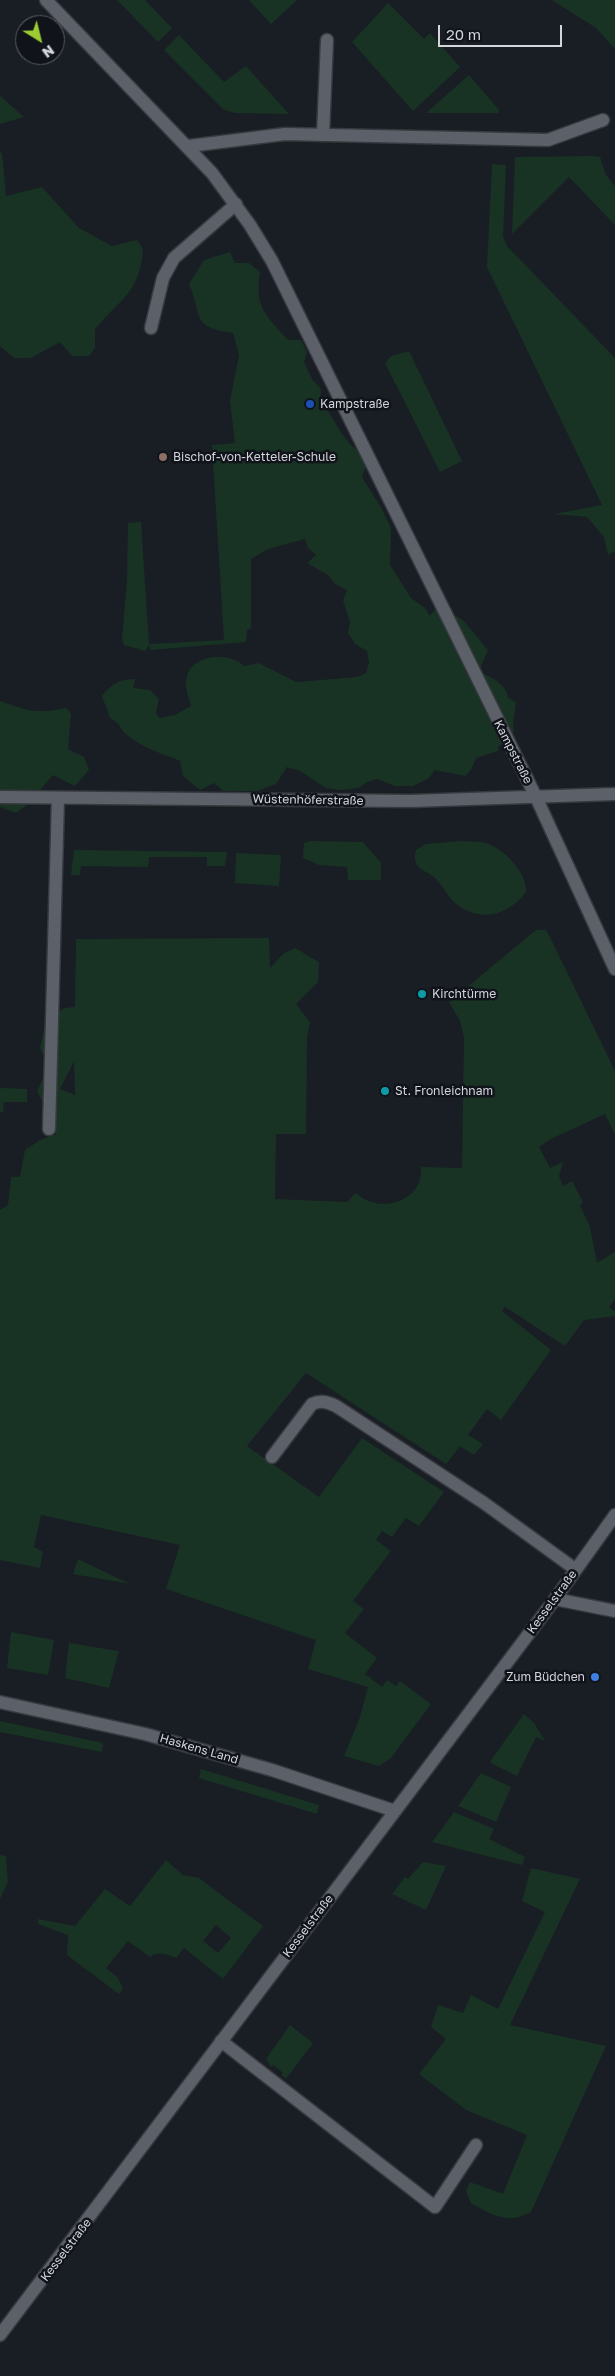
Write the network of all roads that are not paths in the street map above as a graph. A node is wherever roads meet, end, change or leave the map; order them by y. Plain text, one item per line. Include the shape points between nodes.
1 (46, 0) edge
2 (328, 40) dead end
3 (602, 120) dead end
4 (323, 135) junction
5 (189, 146) junction
6 (236, 204) junction
7 (151, 328) dead end
8 (615, 794) edge
9 (0, 797) edge
10 (536, 797) junction
11 (58, 798) junction
12 (615, 969) edge
13 (49, 1129) dead end
14 (272, 1457) dead end
15 (615, 1515) edge
16 (576, 1569) junction
17 (555, 1599) junction
18 (615, 1611) edge
19 (0, 1702) edge
20 (395, 1811) junction
21 (221, 2040) junction
22 (476, 2145) dead end
23 (0, 2335) edge

1 - 5 street, Kampstraße
2 - 4 street
3 - 4 street via 548,140
4 - 5 street via 285,134
5 - 6 street, Kampstraße
6 - 7 street via 174,258 163,278
6 - 10 street, Kampstraße via 272,261
8 - 10 street, Wüstenhöferstraße
9 - 11 street, Wüstenhöferstraße
10 - 11 street, Wüstenhöferstraße via 411,801
10 - 12 street, Kampstraße
11 - 13 street
14 - 16 street via 312,1404 327,1402 451,1481
15 - 16 street, Kesselstraße
16 - 17 street, Kesselstraße
17 - 18 street
17 - 20 street, Kesselstraße
19 - 20 street, Haskens Land via 145,1734 272,1770
20 - 21 street, Kesselstraße
21 - 22 street via 435,2207
21 - 23 street, Kesselstraße

